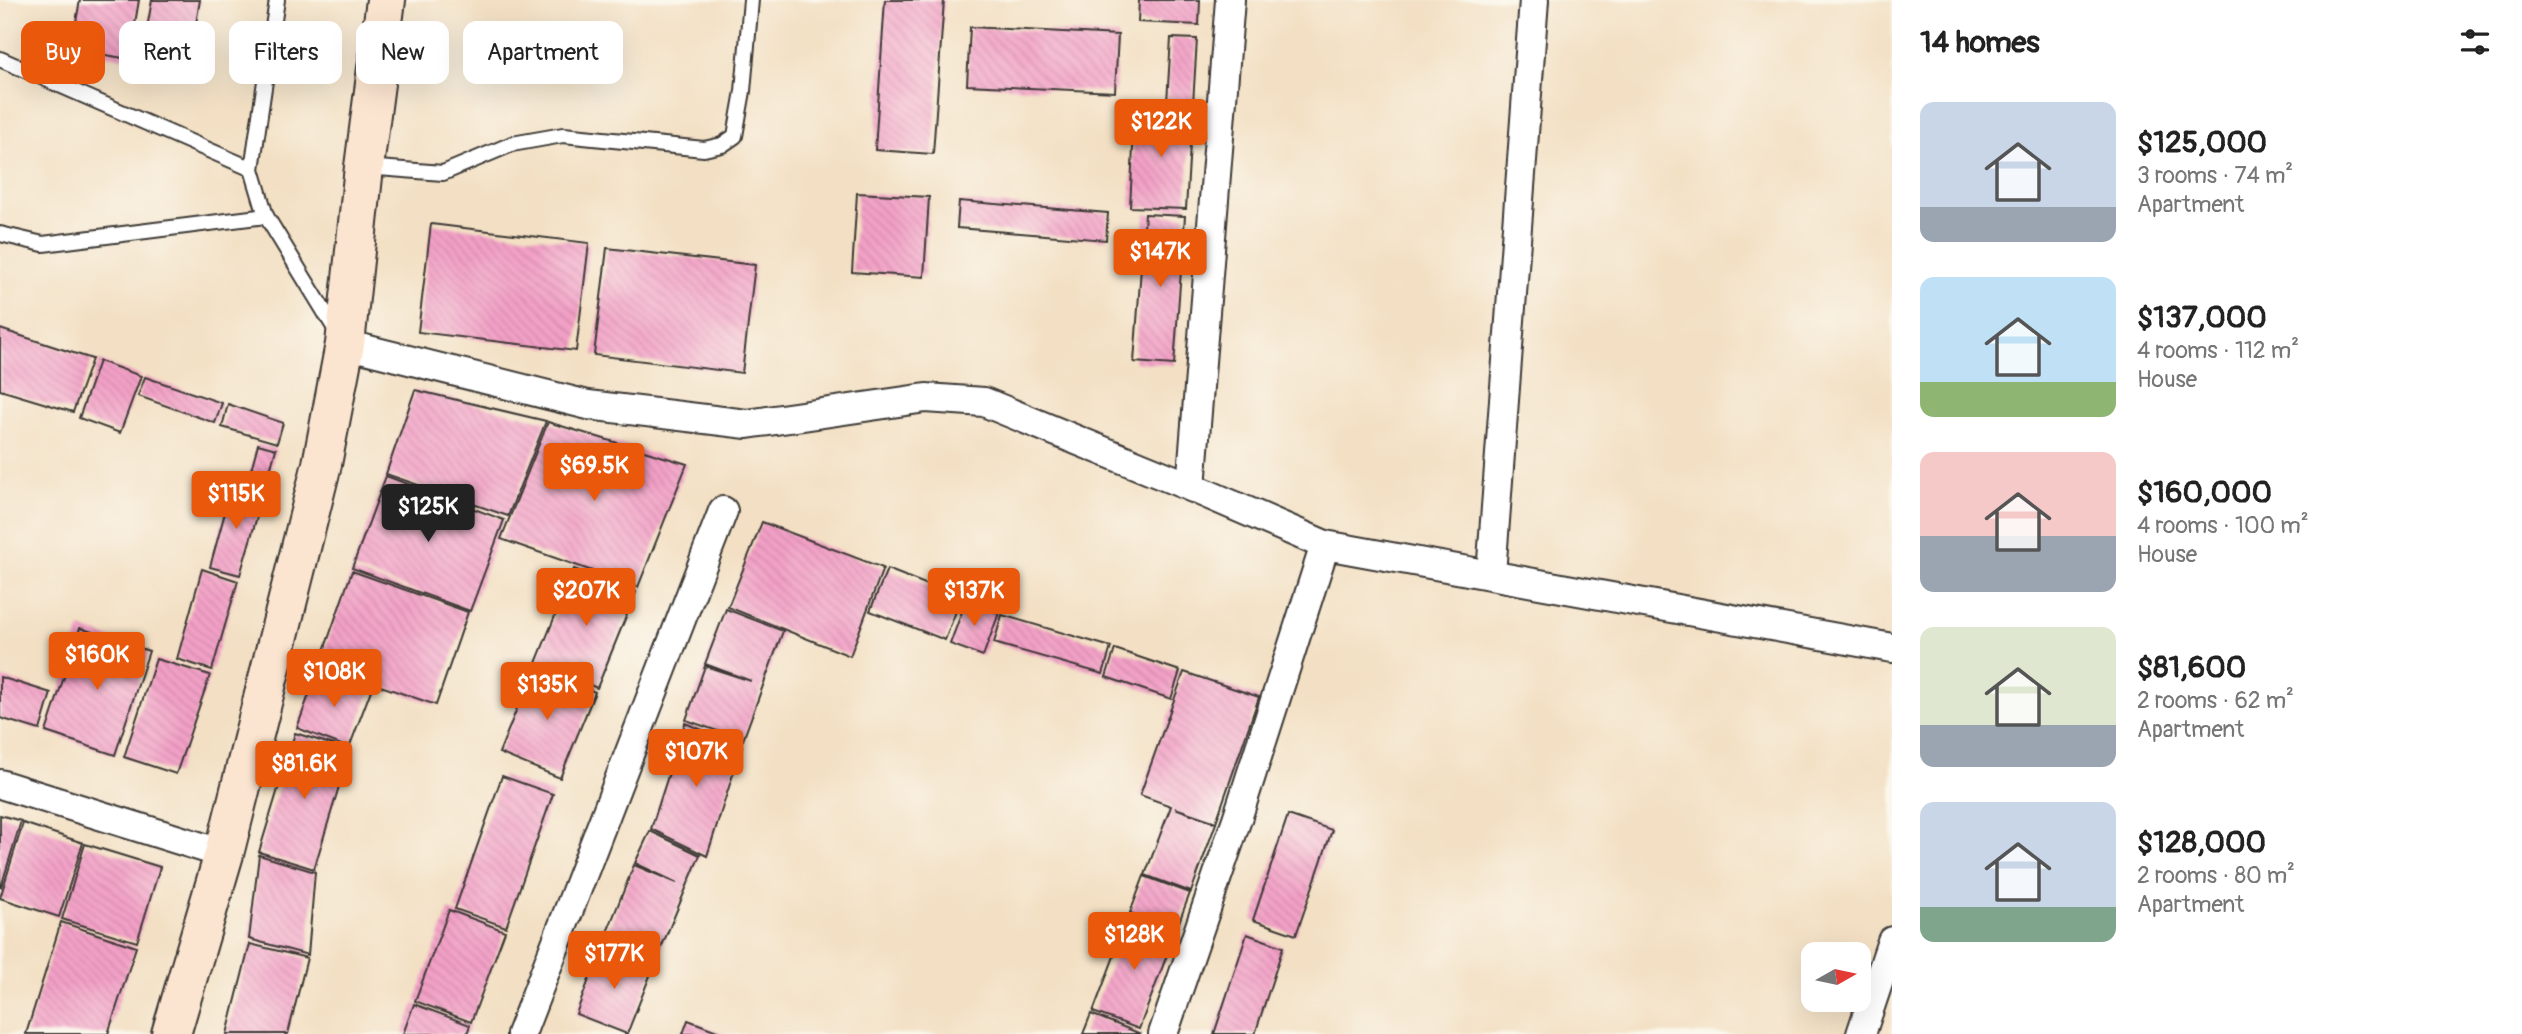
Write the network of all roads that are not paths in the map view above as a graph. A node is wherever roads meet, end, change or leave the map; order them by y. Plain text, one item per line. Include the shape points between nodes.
1 (277, 0) edge
2 (386, 0) edge
3 (751, 0) edge
4 (1230, 0) edge
5 (1534, 0) edge
6 (0, 59) edge
7 (364, 167) junction
8 (252, 169) junction
9 (266, 216) junction
10 (0, 234) edge
11 (345, 344) junction
12 (1191, 487) junction
13 (723, 511) dead end
14 (1325, 545) junction
15 (1491, 574) junction
16 (1892, 648) edge
17 (0, 784) edge
18 (223, 854) junction
19 (1892, 941) edge
20 (170, 1034) edge
21 (521, 1034) edge
22 (1163, 1034) edge
23 (1861, 1034) edge

1 - 8 lane
2 - 7 main road
3 - 7 lane via 736,136 722,145 704,149 563,135 512,144 443,173
4 - 12 street
5 - 15 street
6 - 8 lane
7 - 11 main road
8 - 9 lane
9 - 10 lane via 43,244
9 - 11 lane
11 - 12 street via 588,405 747,425 926,398 984,402
11 - 18 main road via 322,464
12 - 14 street
13 - 21 street
14 - 15 street
14 - 22 street
15 - 16 street
17 - 18 street
18 - 20 main road
19 - 23 street

